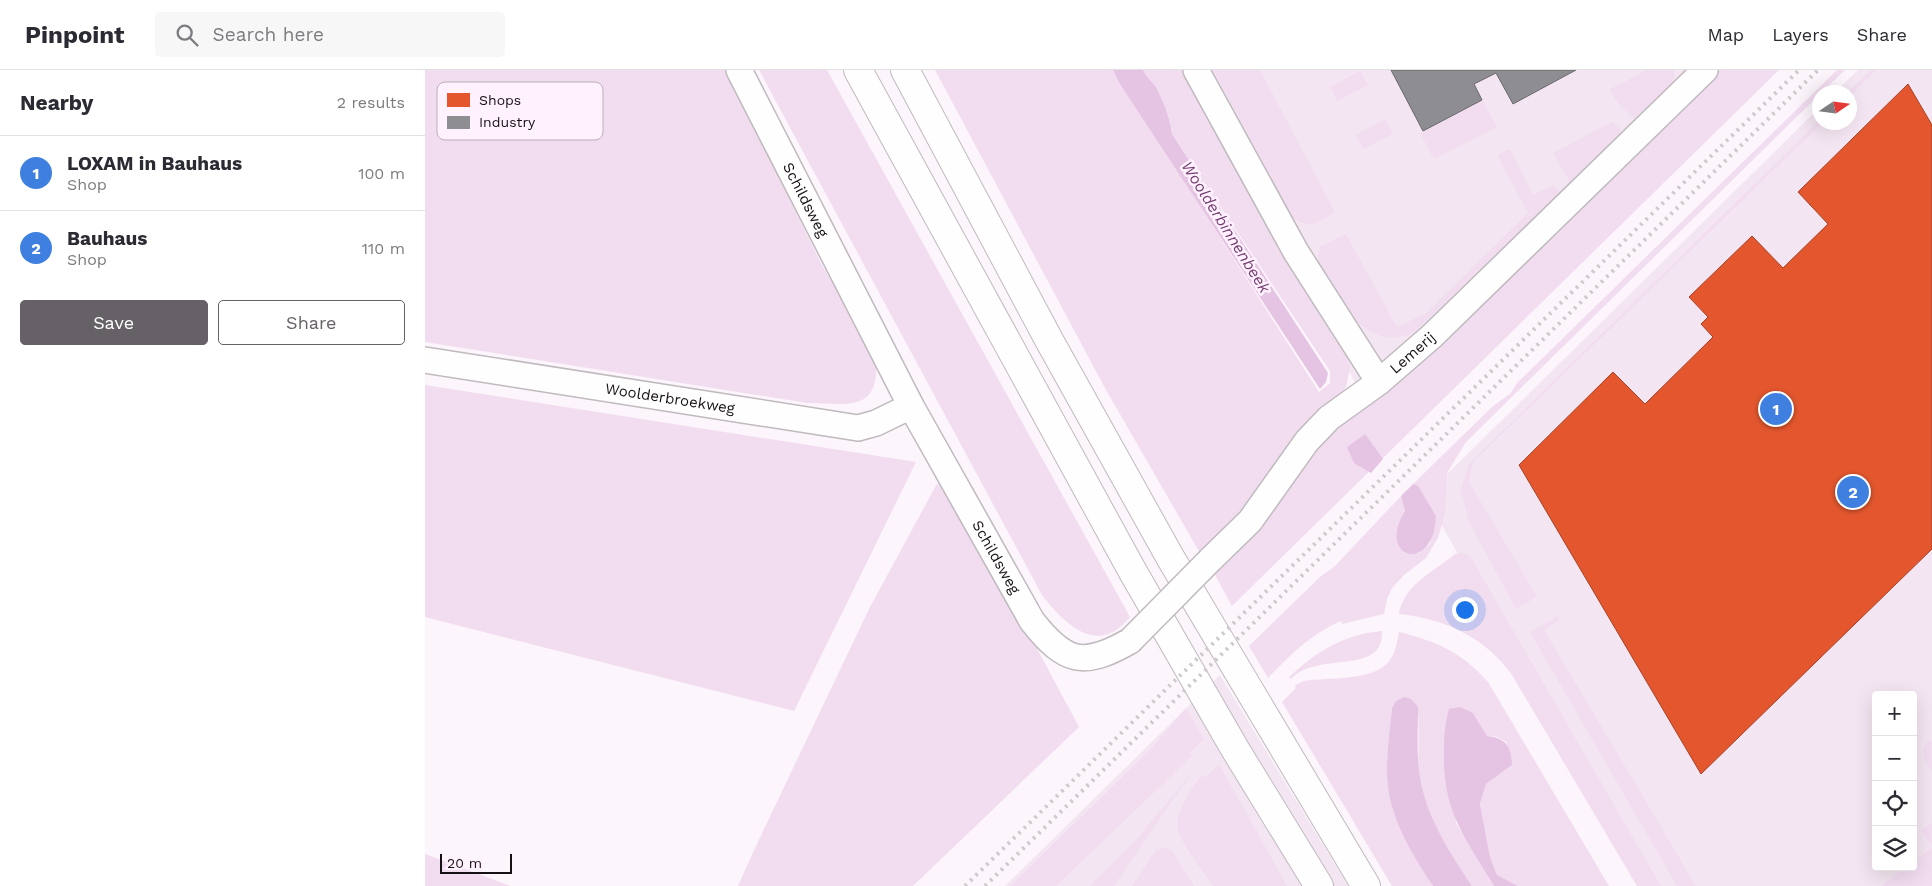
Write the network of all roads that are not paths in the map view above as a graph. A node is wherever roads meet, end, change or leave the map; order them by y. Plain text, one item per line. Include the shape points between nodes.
1 (739, 70) edge
2 (858, 70) edge
3 (905, 70) edge
4 (1196, 70) edge
5 (1705, 70) edge
6 (425, 360) edge
7 (1379, 382) junction
8 (911, 406) junction
9 (1319, 886) edge
10 (1366, 886) edge

1 - 8 street, Schildsweg
2 - 9 highway via 1133,572
3 - 10 highway via 1160,540
4 - 7 street, Lemerij via 1296,252
5 - 7 street, Lemerij via 1432,336
6 - 8 street, Woolderbroekweg via 859,428
7 - 8 street, Schildsweg, bridge via 1329,418 1249,521 1130,641 1098,657 1085,658 1072,656 1051,645 1032,621

